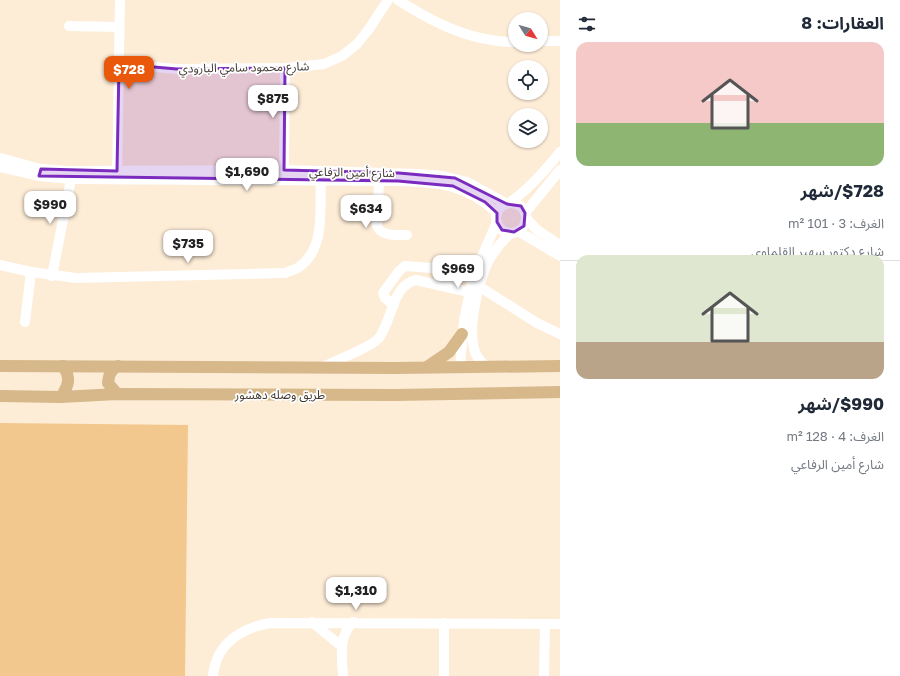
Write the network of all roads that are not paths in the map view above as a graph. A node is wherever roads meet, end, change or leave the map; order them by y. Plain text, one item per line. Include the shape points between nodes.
1 (120, 0) edge
2 (388, 0) edge
3 (398, 0) edge
4 (69, 26) dead end
5 (119, 27) junction
6 (508, 41) edge
7 (548, 41) edge
8 (560, 41) edge
9 (119, 64) junction
10 (285, 68) junction
11 (560, 152) edge
12 (0, 158) edge
13 (0, 166) edge
14 (284, 170) junction
15 (560, 170) edge
16 (321, 171) junction
17 (40, 173) junction
18 (117, 175) junction
19 (70, 179) junction
20 (321, 182) junction
21 (379, 182) junction
22 (524, 192) junction
23 (535, 200) junction
24 (508, 203) junction
25 (526, 215) junction
26 (497, 218) junction
27 (514, 232) junction
28 (407, 235) dead end
29 (488, 239) junction
30 (499, 245) junction
31 (560, 245) edge
32 (560, 256) edge
33 (0, 265) edge
34 (31, 272) junction
35 (52, 276) junction
36 (448, 287) junction
37 (480, 287) junction
38 (469, 292) junction
39 (394, 305) junction
40 (469, 320) junction
41 (25, 322) dead end
42 (462, 334) junction
43 (560, 334) edge
44 (0, 366) edge
45 (63, 366) junction
46 (118, 366) junction
47 (486, 366) junction
48 (560, 366) edge
49 (323, 367) junction
50 (460, 367) junction
51 (425, 368) junction
52 (560, 392) edge
53 (117, 394) junction
54 (0, 396) edge
55 (61, 396) junction
56 (312, 622) junction
57 (353, 622) junction
58 (444, 623) junction
59 (545, 624) junction
60 (560, 624) edge
61 (341, 646) junction
62 (213, 676) edge
63 (343, 676) edge
64 (444, 676) edge
65 (544, 676) edge

1 - 5 street
2 - 10 street, شارع محمود سامي البارودي via 357,44 342,56 324,64
3 - 6 street via 455,31
4 - 5 street
5 - 9 street
7 - 8 street
9 - 10 street, شارع محمود سامي البارودي via 177,69
9 - 18 street
10 - 14 street
11 - 22 street
12 - 17 street, شارع أمين الرفاعي
13 - 17 street, شارع أمين الرفاعي
14 - 16 street, شارع أمين الرفاعي
14 - 18 street, شارع أمين الرفاعي
15 - 23 street
16 - 20 street
16 - 24 street, شارع أمين الرفاعي via 399,172 443,176 467,182
17 - 18 street, شارع أمين الرفاعي
17 - 19 street, شارع أمين الرفاعي
18 - 19 street, شارع أمين الرفاعي
18 - 20 street, شارع أمين الرفاعي
19 - 35 street
20 - 21 street, شارع أمين الرفاعي
20 - 35 street via 317,242 310,256 299,267 285,273 76,278
21 - 26 street, شارع أمين الرفاعي via 418,182 453,186 475,195
21 - 28 street via 379,231 384,234
22 - 23 street via 528,199
22 - 24 street
23 - 25 street
24 - 25 street via 517,204
24 - 26 street via 499,209
25 - 27 street via 524,226
25 - 31 street via 537,230
26 - 27 street via 502,230
26 - 29 street
27 - 30 street
27 - 32 street
29 - 30 street via 495,240
29 - 38 street
30 - 37 street via 488,262
33 - 34 street
34 - 35 street
34 - 41 street
36 - 38 street
36 - 39 street via 413,281 403,287
36 - 39 street via 450,276 445,270 406,266 399,271 383,293
37 - 40 street
37 - 43 street via 531,320
38 - 40 street
39 - 49 street via 377,340
40 - 42 street
40 - 47 street via 474,350
42 - 50 street
42 - 51 main road via 449,352
44 - 45 main road
45 - 46 main road
45 - 55 main road via 69,381
46 - 49 main road
46 - 53 main road via 108,375 108,383
47 - 48 main road
47 - 50 main road
49 - 51 main road
50 - 51 main road
52 - 53 main road, طريق وصله دهشور via 395,395
53 - 55 main road, طريق وصله دهشور
54 - 55 main road, طريق وصله دهشور
56 - 57 street
56 - 61 street
56 - 62 street via 270,623 238,633 226,644 218,658
57 - 58 street
57 - 61 street via 345,632
58 - 59 street
58 - 64 street
59 - 60 street
59 - 65 street
61 - 63 street

